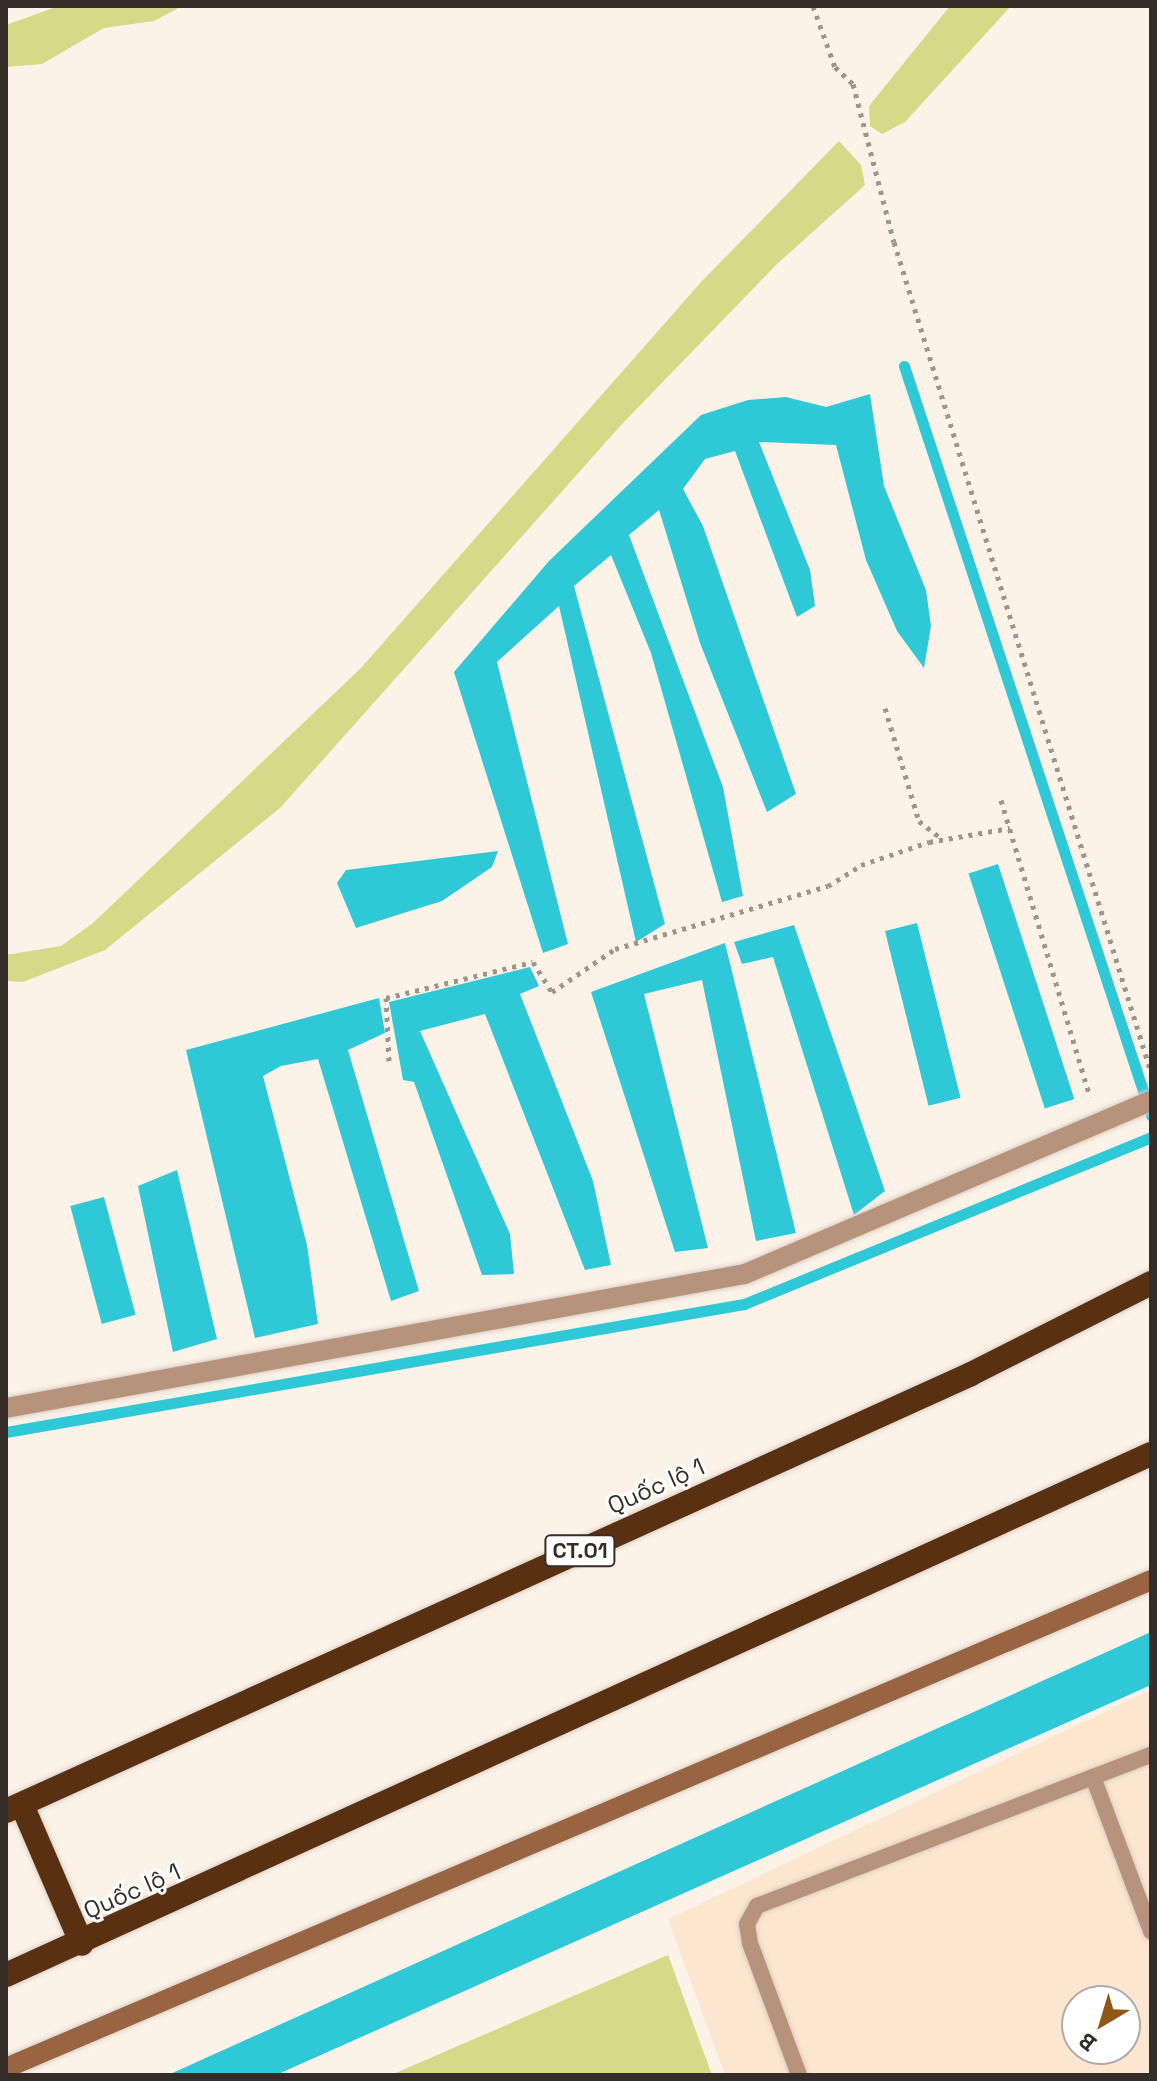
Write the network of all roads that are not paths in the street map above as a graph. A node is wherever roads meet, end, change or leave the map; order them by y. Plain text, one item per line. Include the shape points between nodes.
1 (1144, 1104) edge
2 (1151, 1283) edge
3 (6, 1408) edge
4 (1151, 1454) edge
5 (1151, 1580) edge
6 (1151, 1755) edge
7 (1093, 1777) junction
8 (14, 1808) edge
9 (1151, 1931) edge
10 (82, 1944) junction
11 (6, 1975) edge
12 (6, 2068) edge
13 (799, 2075) edge

1 - 3 street via 745,1274
2 - 8 highway, Quốc lộ 1 / CT.01 via 971,1374
4 - 10 highway, Quốc lộ 1
5 - 12 main road
6 - 7 lane
7 - 9 lane
7 - 13 lane via 771,1895 757,1906 747,1924 750,1943
8 - 10 highway
10 - 11 highway, Quốc lộ 1

